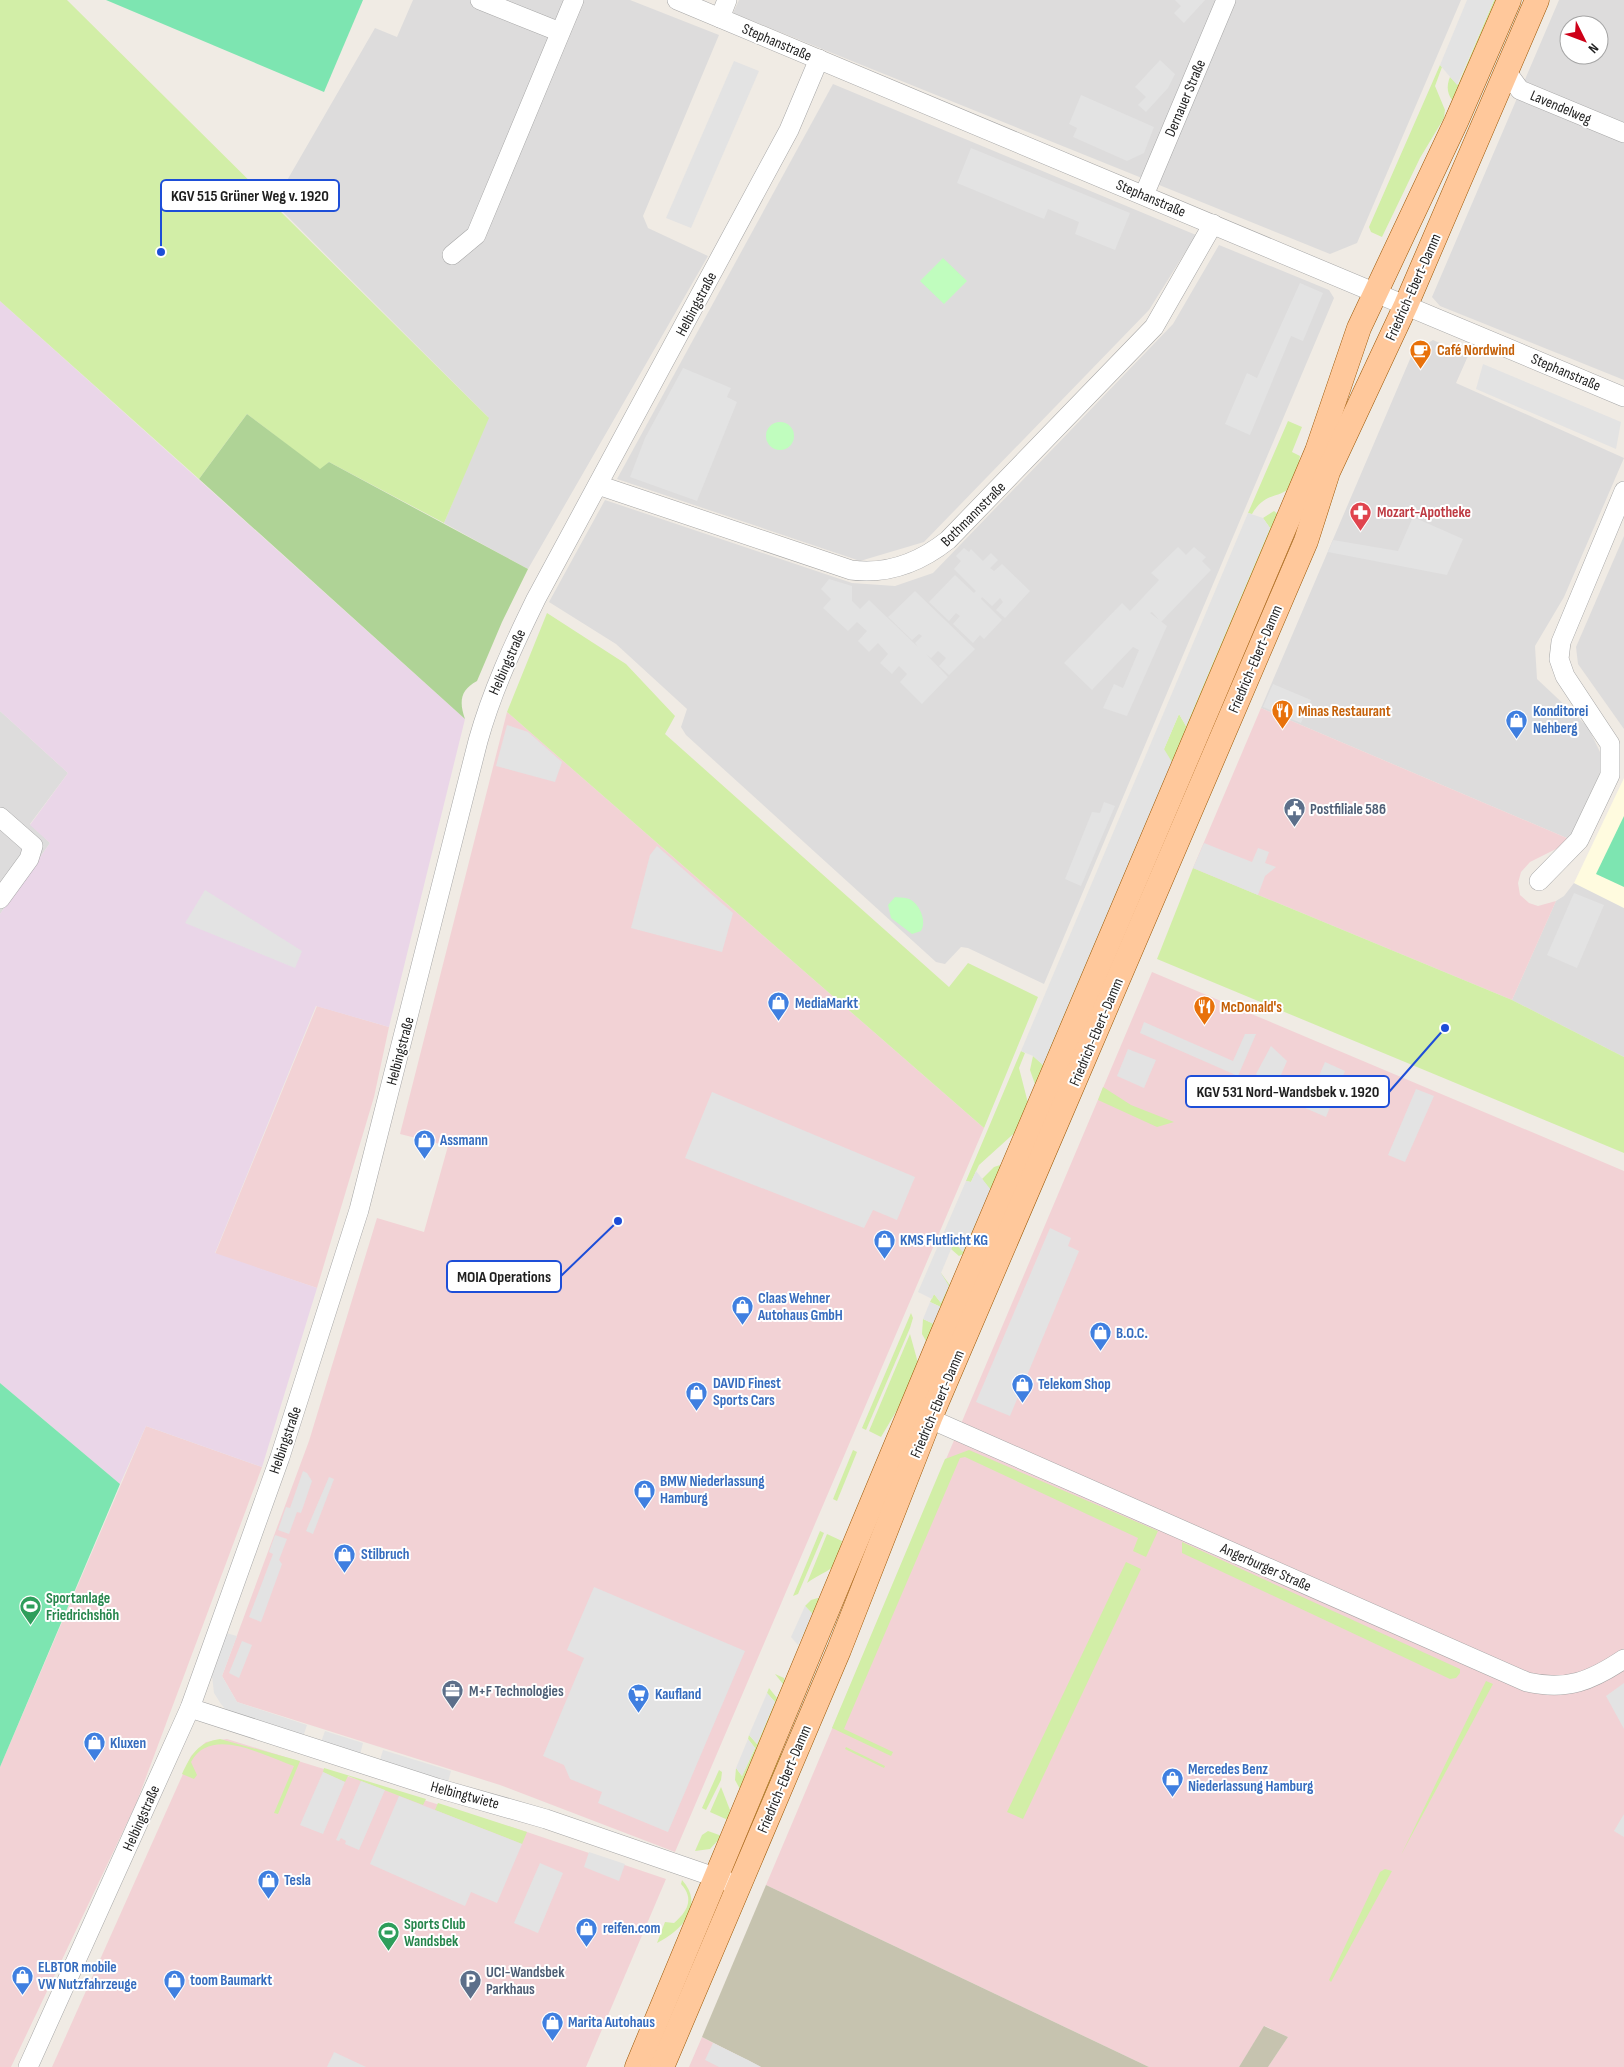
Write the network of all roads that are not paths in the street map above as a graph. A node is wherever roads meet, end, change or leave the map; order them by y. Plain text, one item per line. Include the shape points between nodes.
1 (480, 0) edge
2 (574, 0) edge
3 (677, 0) edge
4 (727, 0) edge
5 (1226, 0) edge
6 (1509, 0) edge
7 (1537, 0) edge
8 (720, 18) junction
9 (560, 32) junction
10 (819, 59) junction
11 (1506, 71) junction
12 (1624, 133) edge
13 (1144, 196) junction
14 (1213, 224) junction
15 (452, 255) dead end
16 (1375, 292) junction
17 (1406, 305) junction
18 (1624, 397) edge
19 (598, 485) junction
20 (1624, 491) edge
21 (0, 818) edge
22 (1539, 881) dead end
23 (0, 899) edge
24 (920, 1414) junction
25 (1624, 1659) edge
26 (190, 1708) junction
27 (716, 1877) junction
28 (739, 1885) junction
29 (28, 2067) edge
30 (636, 2067) edge
31 (662, 2067) edge

1 - 9 street
2 - 9 street
3 - 8 street, Stephanstraße
4 - 8 street
5 - 13 street, Dernauer Straße
6 - 16 main road, Friedrich-Ebert-Damm via 1456,122
7 - 11 main road, Friedrich-Ebert-Damm
8 - 10 street, Stephanstraße
9 - 15 street via 476,235
10 - 13 street, Stephanstraße
10 - 19 street, Helbingstraße via 789,130
11 - 12 street, Lavendelweg via 1520,90
11 - 17 main road, Friedrich-Ebert-Damm
13 - 14 street, Stephanstraße
14 - 16 street, Stephanstraße
14 - 19 street, Bothmannstraße via 1154,327 948,540 928,556 872,573 851,570
16 - 17 street, Stephanstraße
16 - 24 main road, Friedrich-Ebert-Damm via 1359,328 1317,451
17 - 18 street, Stephanstraße
17 - 24 main road, Friedrich-Ebert-Damm via 1328,472 1306,541
19 - 26 street, Helbingstraße via 532,607 487,709 359,1210 280,1457
20 - 22 street via 1562,642 1559,659 1565,676 1610,744 1610,775 1579,840
21 - 23 street via 33,846 29,859
24 - 25 street, Angerburger Straße via 1527,1682 1555,1686 1585,1681
24 - 27 main road, Friedrich-Ebert-Damm
24 - 28 main road, Friedrich-Ebert-Damm via 838,1650
26 - 27 street, Helbingtwiete via 437,1788 546,1819
26 - 29 street, Helbingstraße
27 - 28 street, Helbingtwiete
27 - 30 main road, Friedrich-Ebert-Damm
28 - 31 main road, Friedrich-Ebert-Damm

